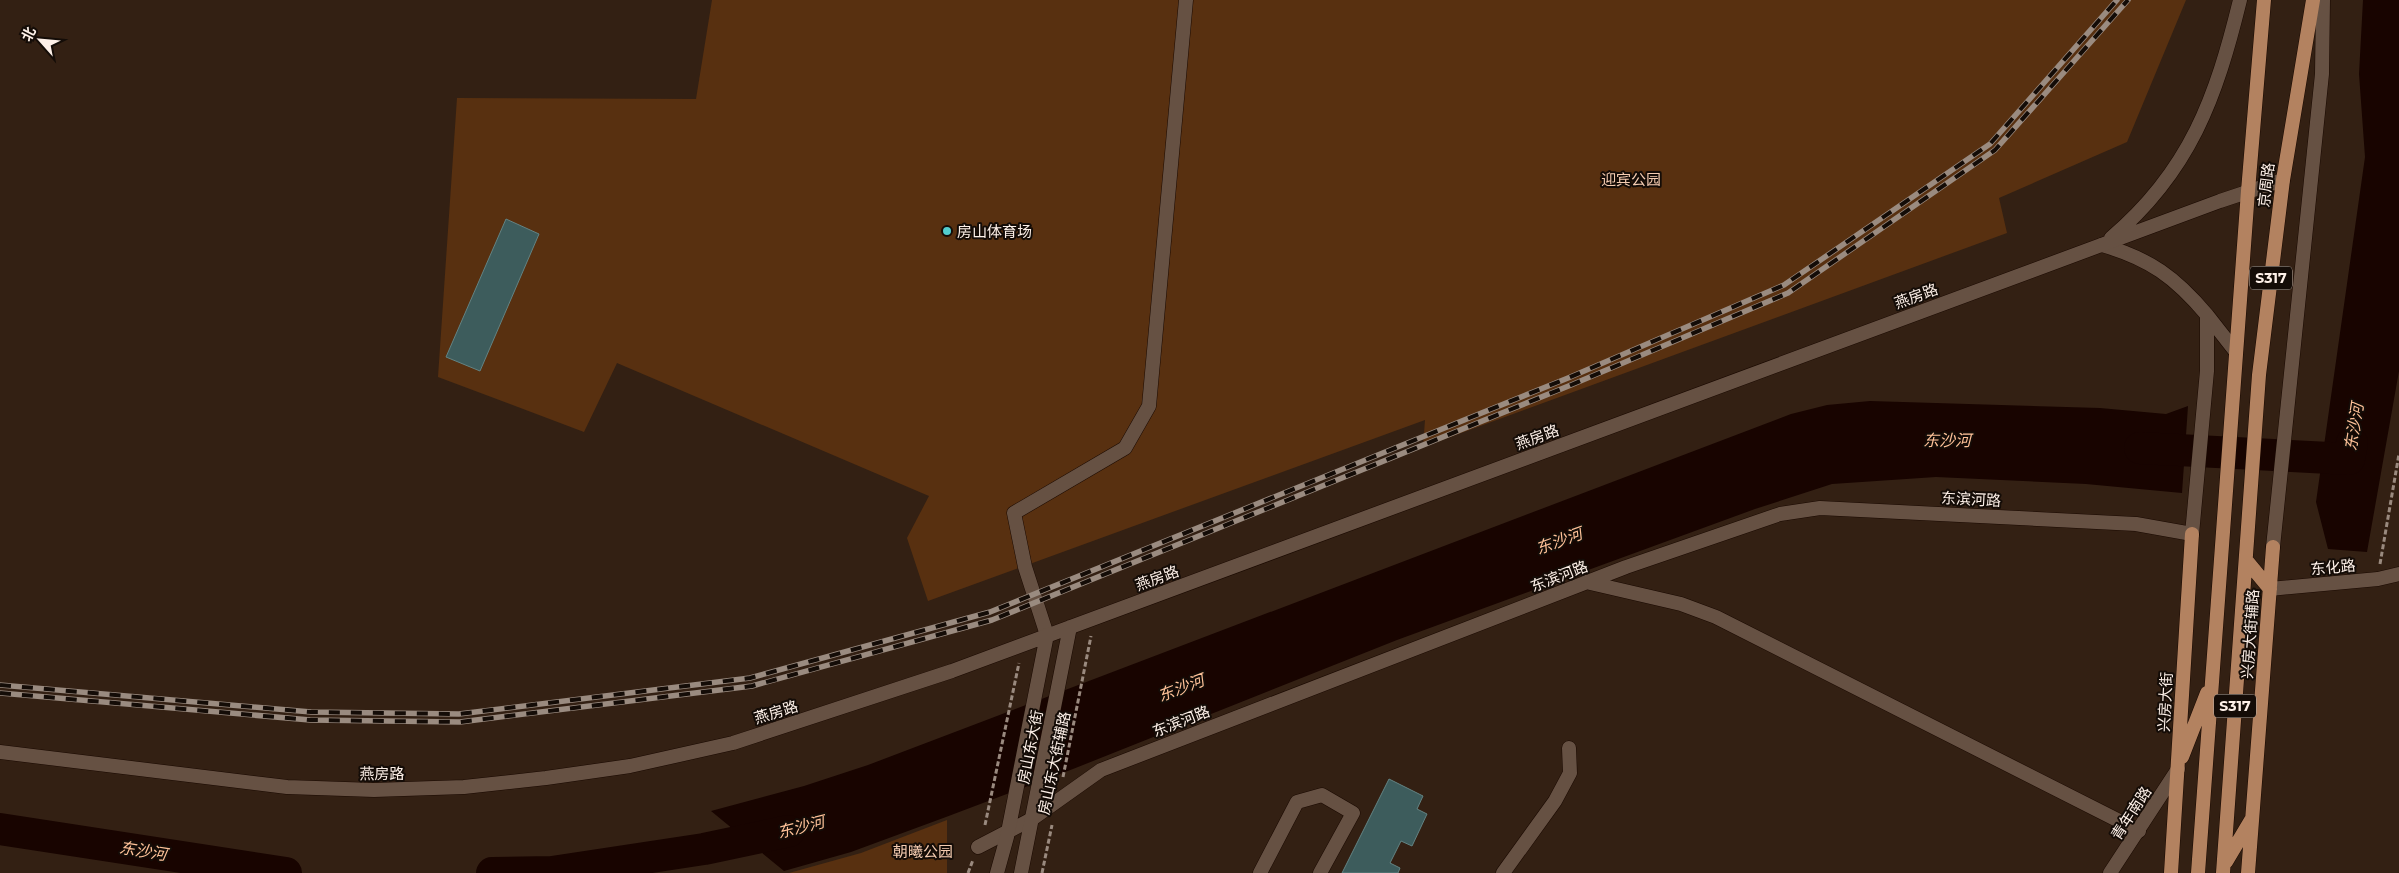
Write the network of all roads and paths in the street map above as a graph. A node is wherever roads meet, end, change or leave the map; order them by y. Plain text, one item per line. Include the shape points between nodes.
1 (1186, 0) edge
2 (2240, 0) edge
3 (2264, 0) edge
4 (2313, 0) edge
5 (2324, 0) edge
6 (2283, 180) junction
7 (2248, 191) junction
8 (2102, 245) junction
9 (2207, 315) junction
10 (2236, 352) junction
11 (2399, 454) edge
12 (2192, 534) junction
13 (2273, 547) joint
14 (2246, 560) junction
15 (2399, 574) edge
16 (2378, 579) junction
17 (1586, 582) junction
18 (2270, 589) junction
19 (1070, 627) junction
20 (1047, 635) junction
21 (1088, 659) dead end
22 (1015, 678) dead end
23 (2212, 678) junction
24 (1568, 748) dead end
25 (0, 752) edge
26 (2178, 769) junction
27 (1057, 801) junction
28 (990, 807) dead end
29 (2252, 818) junction
30 (1032, 819) junction
31 (1008, 831) junction
32 (2139, 831) junction
33 (978, 847) dead end
34 (2224, 869) edge
35 (997, 873) edge
36 (1020, 873) edge
37 (1042, 873) edge
38 (1260, 873) edge
39 (1320, 873) edge
40 (1503, 873) edge
41 (2110, 873) edge
42 (2172, 873) edge
43 (2198, 873) edge
44 (2248, 873) edge

1 - 20 street via 1150,406 1125,448 1014,513 1025,567
2 - 8 street via 2226,56 2196,132 2161,189
3 - 7 main road, 京周路 / S317
4 - 6 main road, 京周路 / S317
5 - 13 street via 2322,74
6 - 7 street, 燕房路
6 - 14 main road, 京周路 / S317 via 2259,376
7 - 8 street, 燕房路
7 - 10 main road, 京周路 / S317
8 - 9 street via 2132,254 2158,267 2177,281
8 - 19 street, 燕房路
9 - 10 street
9 - 12 street via 2207,371
10 - 23 main road, 京周路 / S317
11 - 16 path
12 - 17 street, 东滨河路 via 2136,524 1820,508 1780,514
12 - 26 main road, 兴房大街
13 - 18 main road, 兴房大街辅路 / S317
14 - 18 main road
14 - 34 main road, S317
15 - 16 street, 东化路
16 - 18 street, 东化路
17 - 27 street, 东滨河路 via 1101,770
17 - 32 street via 1681,604 1716,617
18 - 29 main road, 兴房大街辅路 / S317
19 - 20 street, 燕房路
19 - 30 street, 房山东大街
20 - 25 street, 燕房路 via 850,706 733,743 630,766 473,786 374,790 287,787
20 - 31 street, 房山东大街
21 - 27 path, 房山东大街辅路
22 - 28 path
23 - 26 main road
23 - 43 main road, S317
24 - 40 street via 1570,773 1556,801
26 - 32 street, 青年南路
26 - 42 main road, 兴房大街
27 - 30 street, 东滨河路
27 - 37 path, 房山东大街辅路
29 - 34 main road
29 - 44 main road, 兴房大街辅路 / S317
30 - 31 street, 东滨河路
30 - 36 street, 房山东大街
31 - 33 street, 东滨河路
31 - 35 street, 房山东大街
32 - 41 street, 青年南路
38 - 39 street via 1297,802 1322,795 1353,813

